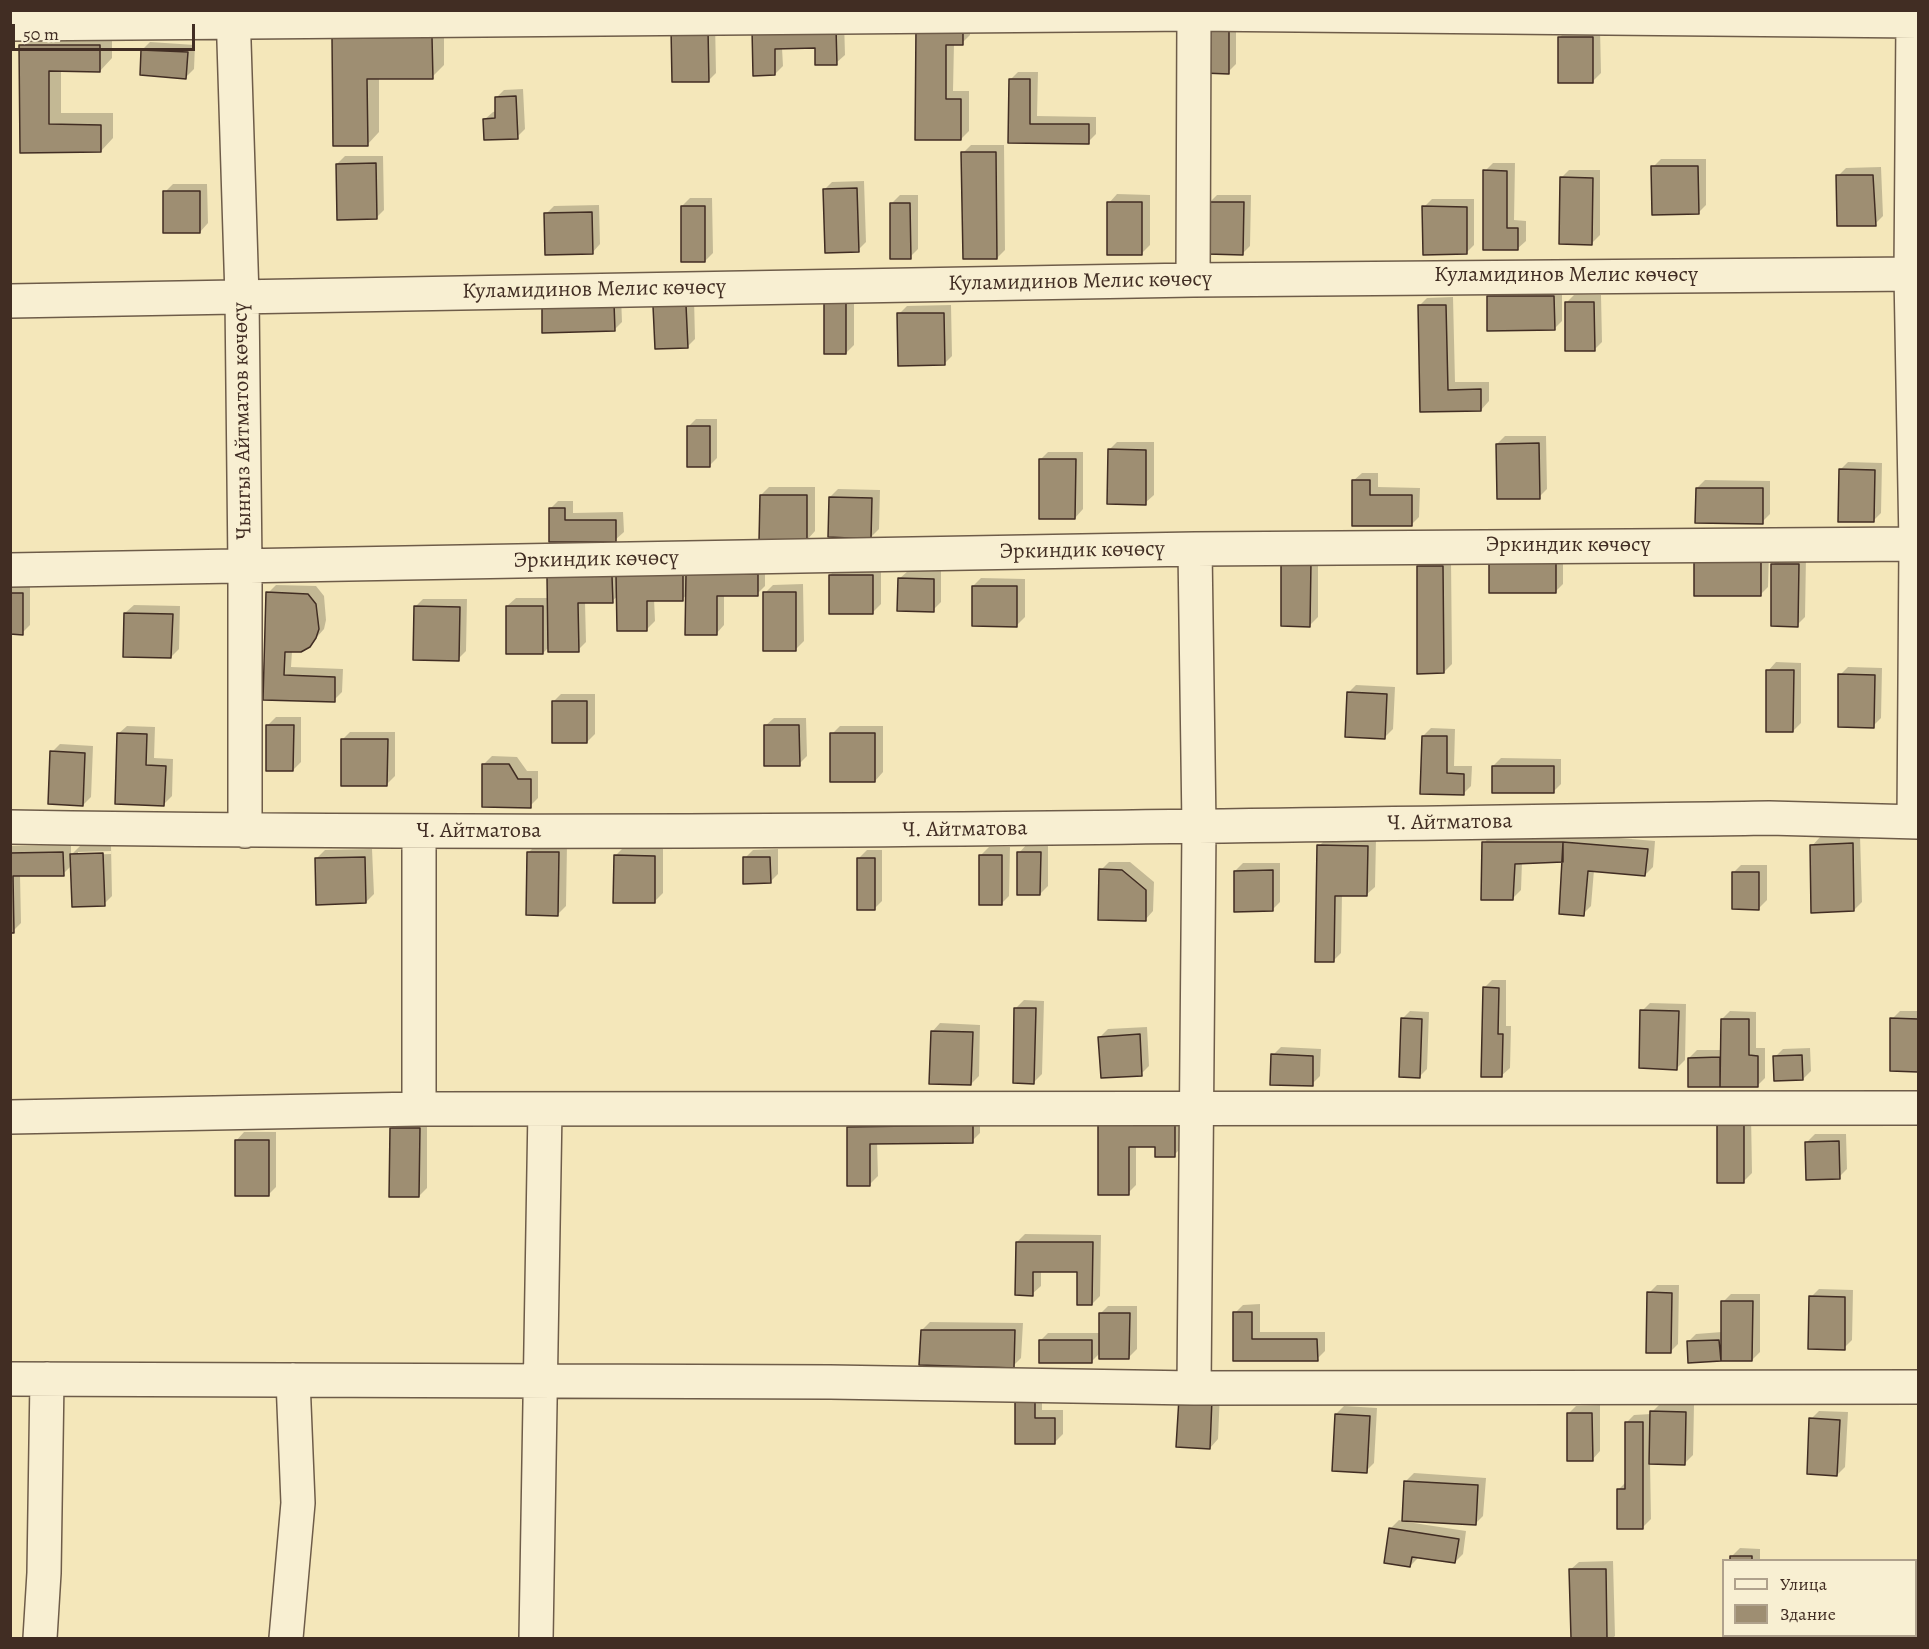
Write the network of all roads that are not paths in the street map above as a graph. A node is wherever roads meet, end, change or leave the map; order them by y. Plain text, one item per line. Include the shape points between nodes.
1 (1194, 14) junction
2 (233, 16) edge
3 (1916, 21) edge
4 (10, 24) edge
5 (1915, 274) edge
6 (1193, 280) junction
7 (242, 297) junction
8 (10, 301) edge
9 (1917, 544) edge
10 (1195, 549) junction
11 (245, 567) junction
12 (10, 570) edge
13 (1916, 822) edge
14 (10, 827) edge
15 (1199, 827) junction
16 (245, 831) junction
17 (419, 832) junction
18 (1196, 1108) junction
19 (1918, 1108) edge
20 (418, 1109) junction
21 (545, 1109) junction
22 (10, 1117) edge
23 (10, 1379) edge
24 (47, 1379) junction
25 (292, 1380) junction
26 (540, 1381) junction
27 (1918, 1387) edge
28 (1194, 1388) junction
29 (40, 1638) edge
30 (286, 1638) edge
31 (536, 1638) edge

1 - 2 street
1 - 3 street
1 - 6 street
2 - 4 street
2 - 7 street, Чынгыз Айтматов көчөсү
3 - 5 street
5 - 6 street, Куламидинов Мелис көчөсү
5 - 9 street
6 - 7 street, Куламидинов Мелис көчөсү
7 - 8 street, Куламидинов Мелис көчөсү
7 - 11 street, Чынгыз Айтматов көчөсү
9 - 10 street, Эркиндик көчөсү
9 - 13 street
10 - 11 street, Эркиндик көчөсү
10 - 15 street
11 - 12 street, Эркиндик көчөсү
11 - 16 street, Чынгыз Айтматов көчөсү
13 - 15 street, Ч. Айтматова via 1769,818
14 - 16 street, Ч. Айтматова
15 - 17 street, Ч. Айтматова
15 - 18 street
16 - 17 street, Ч. Айтматова
17 - 20 street
18 - 19 street
18 - 21 street
18 - 28 street
20 - 21 street
20 - 22 street
21 - 26 street
23 - 24 street
24 - 25 street
24 - 29 street
25 - 26 street
25 - 30 street via 298,1503
26 - 28 street
26 - 31 street
27 - 28 street

